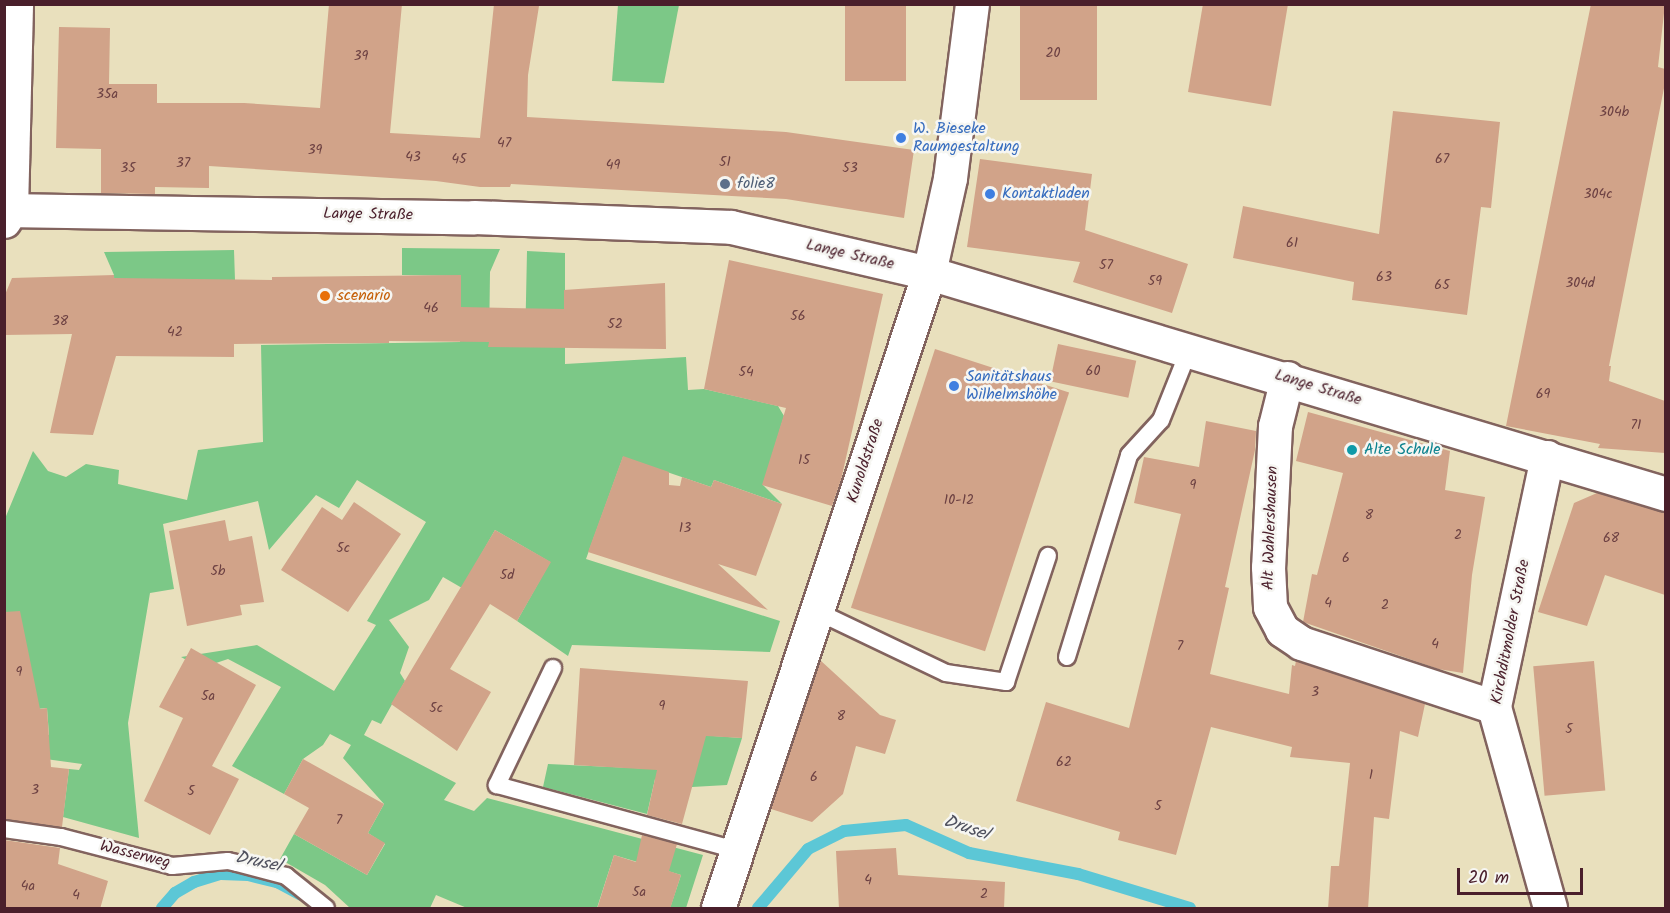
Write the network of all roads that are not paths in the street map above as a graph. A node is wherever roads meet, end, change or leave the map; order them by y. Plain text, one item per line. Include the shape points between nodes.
1 (16, 4) edge
2 (972, 4) edge
3 (7, 214) edge
4 (929, 273) junction
5 (1190, 350) junction
6 (1287, 378) junction
7 (1547, 458) junction
8 (1665, 494) edge
9 (1048, 556) dead end
10 (816, 611) junction
11 (1067, 657) dead end
12 (553, 668) dead end
13 (1494, 706) junction
14 (4, 829) edge
15 (736, 850) junction
16 (326, 909) edge
17 (718, 909) edge
18 (1550, 909) edge

1 - 3 street
2 - 4 street, Kunoldstraße via 950,177
3 - 4 street, Lange Straße via 474,217 731,227
4 - 5 street, Lange Straße
4 - 10 street, Kunoldstraße
5 - 6 street, Lange Straße
5 - 11 lane via 1161,420 1129,455
6 - 7 street, Lange Straße
6 - 13 street, Alt Wahlershausen via 1275,426 1268,567 1270,607 1282,630 1301,644
7 - 8 street, Lange Straße
7 - 13 street, Kirchditmolder Straße
9 - 10 lane via 1006,682 946,673
10 - 15 street, Kunoldstraße
12 - 15 lane via 497,785
13 - 18 street, Kirchditmolder Straße
14 - 16 lane, Wasserweg via 61,837 172,866 237,863 286,876
15 - 17 street, Kunoldstraße

